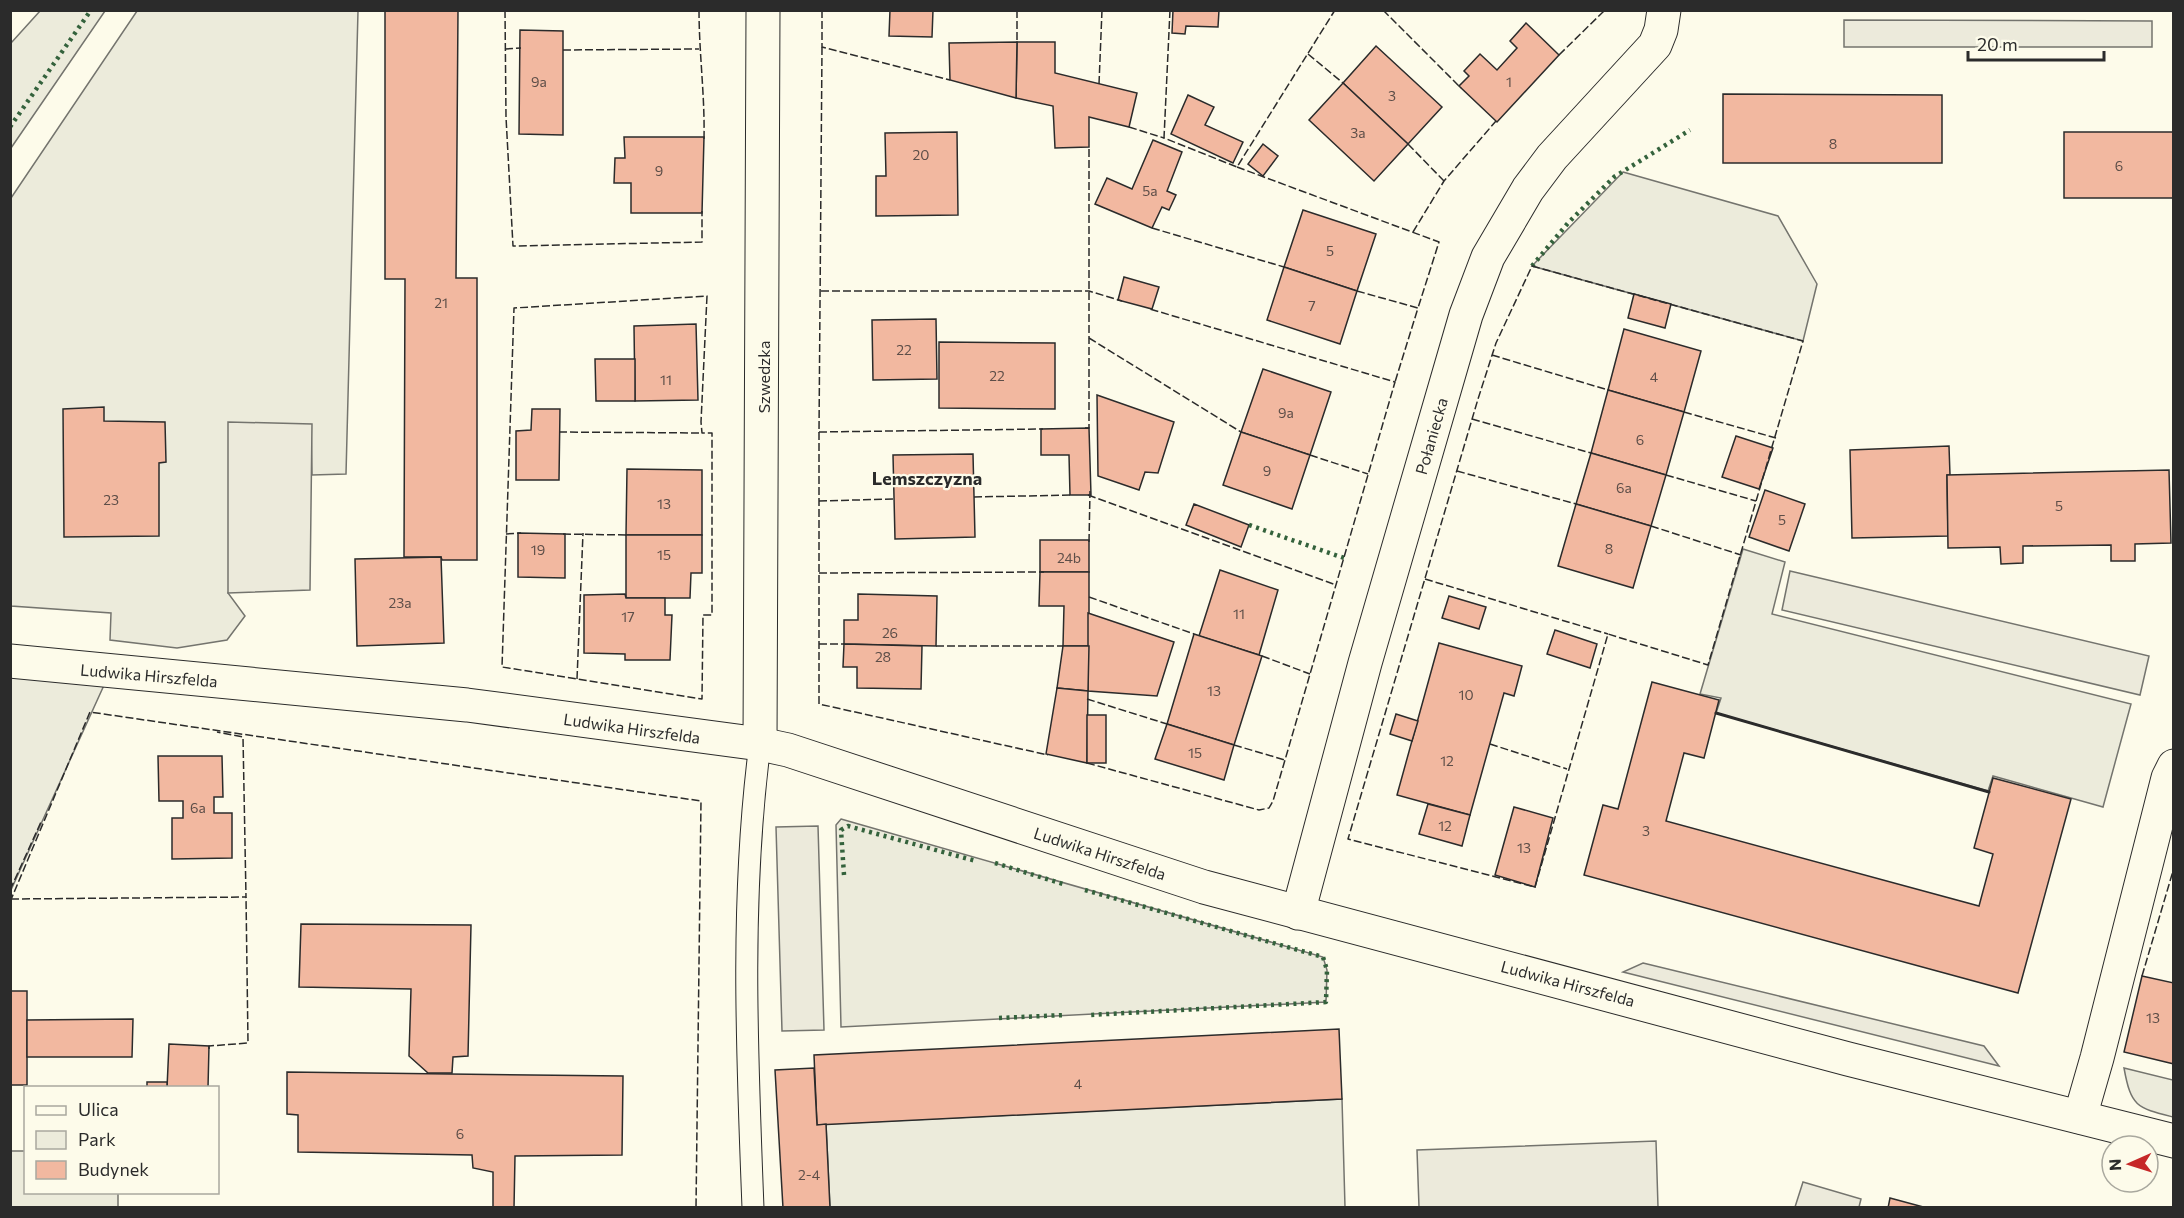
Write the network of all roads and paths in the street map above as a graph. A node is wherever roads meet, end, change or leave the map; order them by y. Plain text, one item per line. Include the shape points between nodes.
1 (763, 10) edge
2 (1664, 10) edge
3 (10, 661) edge
4 (760, 744) junction
5 (2174, 766) edge
6 (1298, 913) junction
7 (2080, 1117) junction
8 (2174, 1141) edge
9 (753, 1208) edge

1 - 4 street, Szwedzka
2 - 6 street, Połaniecka via 1654,45 1552,157 1488,257 1466,315 1365,663
3 - 4 street, Ludwika Hirszfelda via 467,705
4 - 6 street, Ludwika Hirszfelda via 811,757 1204,887
4 - 9 lane via 750,844 747,999
5 - 7 street
6 - 7 street, Ludwika Hirszfelda
7 - 8 street, Ludwika Hirszfelda

